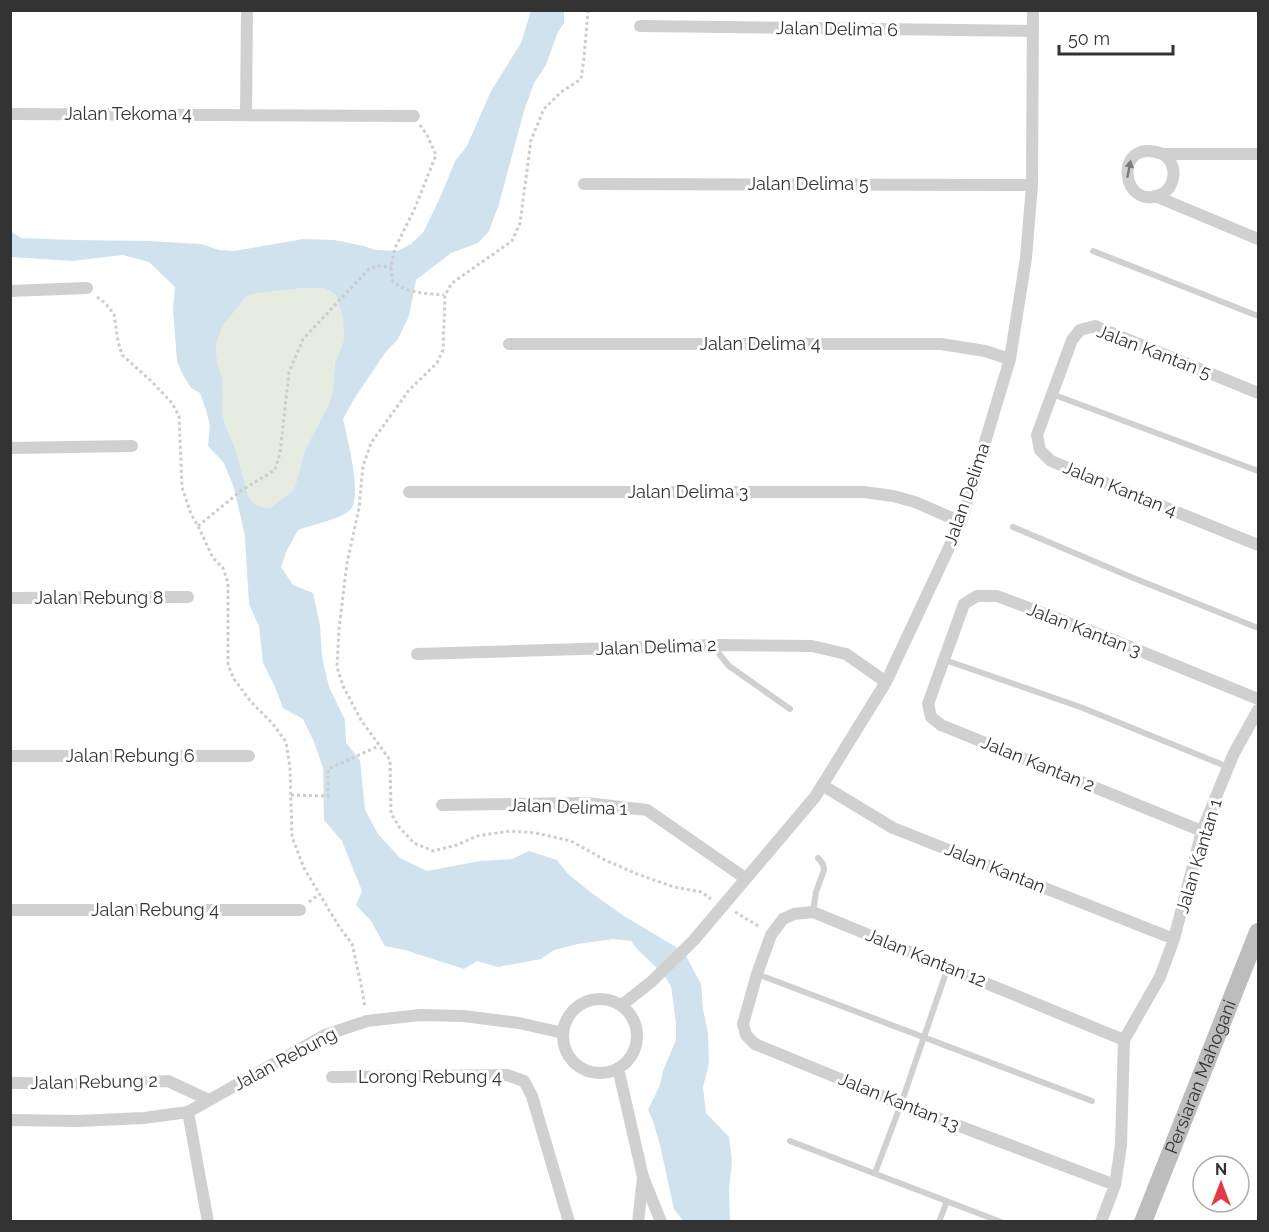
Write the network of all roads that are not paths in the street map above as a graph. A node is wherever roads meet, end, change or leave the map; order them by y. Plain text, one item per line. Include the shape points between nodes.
1 (247, 10) edge
2 (1033, 10) edge
3 (640, 26) dead end
4 (1033, 32) junction
5 (10, 114) edge
6 (246, 115) junction
7 (414, 116) road end
8 (1164, 154) junction
9 (1258, 154) edge
10 (584, 184) dead end
11 (1032, 185) junction
12 (1155, 196) junction
13 (1258, 239) edge
14 (1093, 251) dead end
15 (87, 288) road end
16 (10, 291) edge
17 (1258, 316) edge
18 (509, 344) dead end
19 (1010, 359) junction
20 (1052, 393) junction
21 (1258, 393) edge
22 (132, 446) dead end
23 (10, 448) edge
24 (1258, 471) edge
25 (409, 492) dead end
26 (962, 522) junction
27 (1013, 527) dead end
28 (1258, 545) edge
29 (188, 597) dead end
30 (10, 598) edge
31 (1258, 628) edge
32 (715, 645) junction
33 (417, 654) dead end
34 (945, 660) junction
35 (886, 682) junction
36 (1258, 699) edge
37 (790, 710) dead end
38 (1258, 710) edge
39 (10, 756) edge
40 (249, 756) dead end
41 (1228, 767) junction
42 (822, 785) junction
43 (442, 805) dead end
44 (1202, 831) junction
45 (818, 858) dead end
46 (745, 878) junction
47 (10, 910) edge
48 (300, 910) dead end
49 (813, 912) junction
50 (1258, 932) edge
51 (1174, 939) junction
52 (948, 967) junction
53 (757, 974) junction
54 (622, 1005) junction
55 (563, 1033) junction
56 (924, 1037) junction
57 (1124, 1040) junction
58 (618, 1068) junction
59 (332, 1077) dead end
60 (10, 1083) edge
61 (208, 1100) junction
62 (1092, 1101) dead end
63 (901, 1104) junction
64 (188, 1112) junction
65 (10, 1120) edge
66 (790, 1141) dead end
67 (874, 1173) junction
68 (643, 1177) junction
69 (1114, 1185) junction
70 (947, 1201) junction
71 (208, 1221) edge
72 (569, 1221) edge
73 (638, 1221) edge
74 (661, 1221) edge
75 (939, 1221) edge
76 (1001, 1221) edge
77 (1101, 1221) edge
78 (1143, 1221) edge

1 - 6 street
2 - 4 street, Jalan Delima
3 - 4 street, Jalan Delima 6
4 - 11 street, Jalan Delima
5 - 6 street, Jalan Tekoma 4
6 - 7 street, Jalan Tekoma 4
8 - 9 street
8 - 12 street via 1171,162 1172,183
12 -> 8 street via 1144,196 1134,190 1127,169 1141,152 1153,150
10 - 11 street, Jalan Delima 5
11 - 19 street, Jalan Delima via 1026,258
12 - 13 street
14 - 17 lane
15 - 16 street
18 - 19 street, Jalan Delima 4 via 940,344
19 - 26 street, Jalan Delima
20 - 21 street, Jalan Kantan 5 via 1072,340 1080,330 1095,326
20 - 24 lane
20 - 28 street, Jalan Kantan 4 via 1037,435 1040,450 1051,461
22 - 23 street
25 - 26 street, Jalan Delima 3 via 864,492 915,502
26 - 35 street, Jalan Delima
27 - 31 lane
29 - 30 street, Jalan Rebung 8
32 - 33 street, Jalan Delima 2
32 - 35 street, Jalan Delima 2 via 812,646 846,654
32 - 37 lane via 729,666
34 - 36 street, Jalan Kantan 3 via 964,604 978,596 997,596
34 - 41 lane via 1083,708
34 - 44 street, Jalan Kantan 2 via 928,704 931,717 940,725
35 - 42 street, Jalan Delima
38 - 41 street, Jalan Kantan 1
39 - 40 street, Jalan Rebung 6
41 - 44 street, Jalan Kantan 1
42 - 46 street, Jalan Delima
42 - 51 street, Jalan Kantan via 893,828
43 - 46 street, Jalan Delima 1 via 586,803 647,810
44 - 51 street, Jalan Kantan 1
45 - 49 lane via 824,870
46 - 54 street, Jalan Delima via 694,940
47 - 48 street, Jalan Rebung 4
49 - 52 street, Jalan Kantan 12
49 - 53 street via 783,919 771,935
50 - 78 main road, Persiaran Mahogani
51 - 57 street, Jalan Kantan 1 via 1160,977
52 - 56 lane
52 - 57 street, Jalan Kantan 12
53 - 56 lane
53 - 63 street, Jalan Kantan 13 via 743,1024 746,1035 755,1044
54 - 55 street via 610,1000 584,1002 566,1020
54 - 58 street via 636,1025 637,1037 628,1060
55 - 58 street via 568,1055 585,1070 608,1072
55 - 61 street, Jalan Rebung via 463,1016 420,1015 366,1021 325,1035
56 - 62 lane
56 - 63 lane
57 - 69 street via 1121,1145
58 - 68 street
59 - 72 street, Lorong Rebung 4 via 507,1075 524,1081 532,1096
60 - 61 street, Jalan Rebung 2 via 168,1081
61 - 64 street, Jalan Rebung
63 - 67 lane
63 - 69 street, Jalan Kantan 13
64 - 65 street, Jalan Rebung via 144,1119
64 - 71 street
66 - 67 lane
67 - 70 lane
68 - 73 street
68 - 74 street
69 - 77 street
70 - 75 lane
70 - 76 lane

